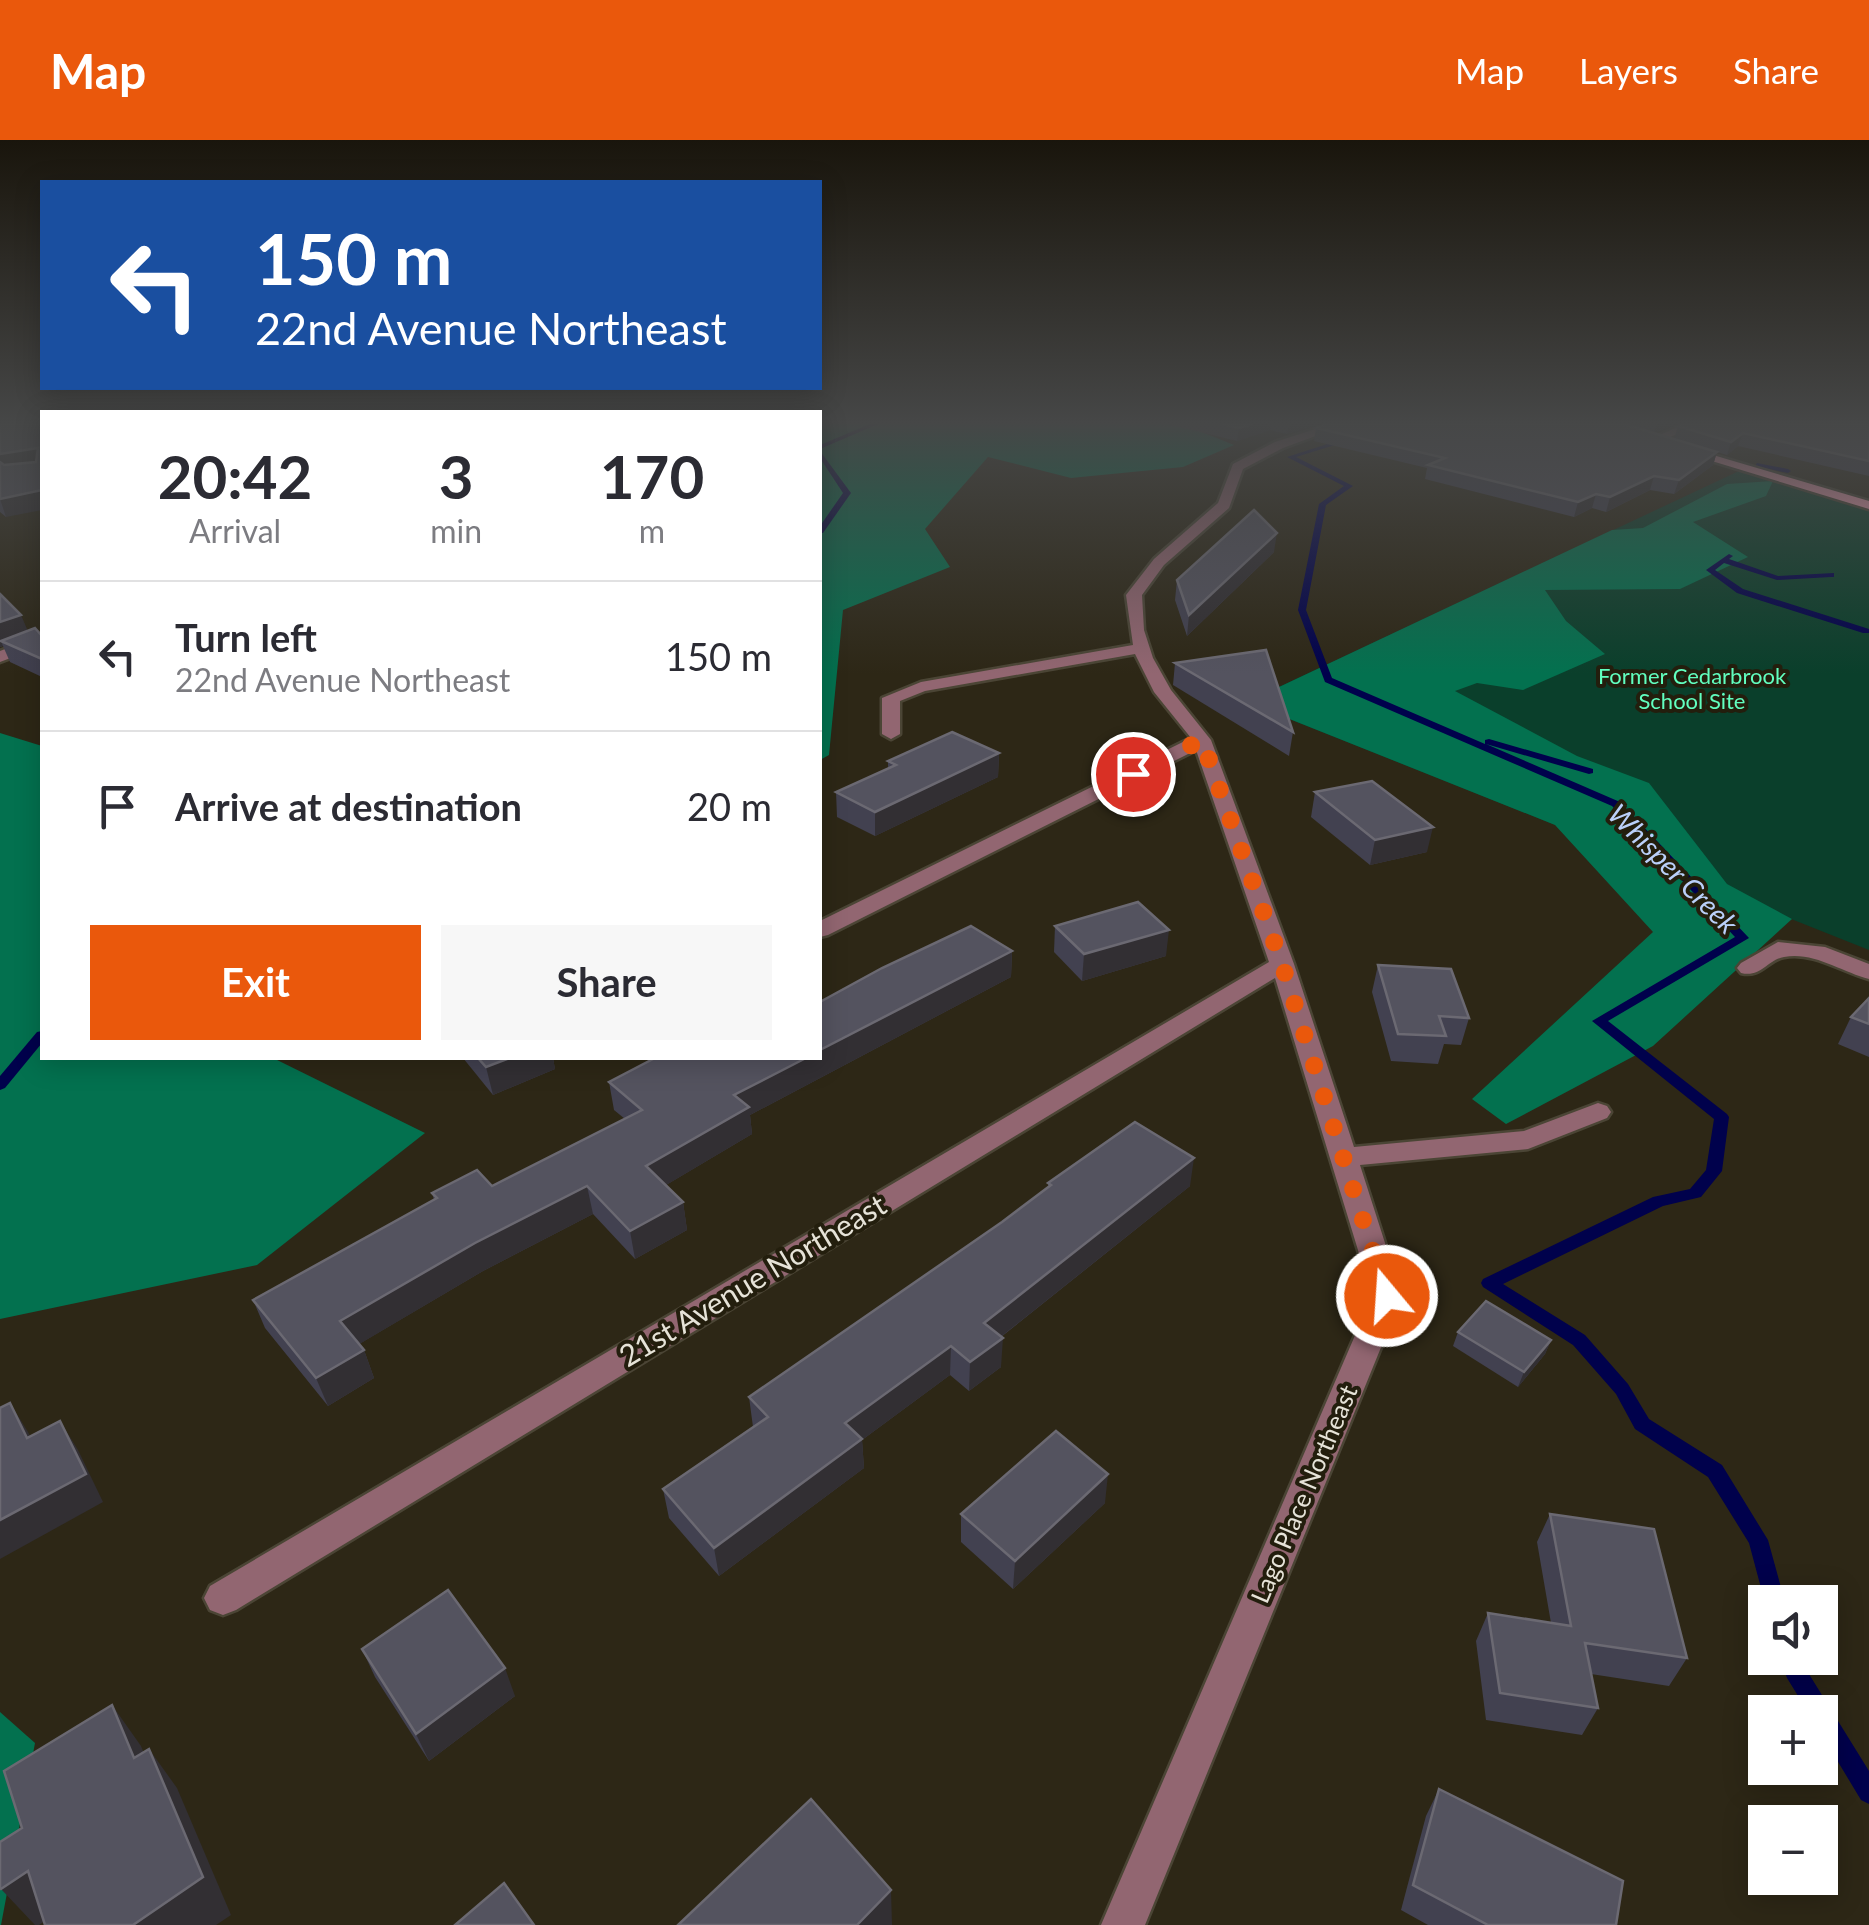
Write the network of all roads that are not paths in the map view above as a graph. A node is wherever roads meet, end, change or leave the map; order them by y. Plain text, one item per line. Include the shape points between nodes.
1 (1221, 507) edge
2 (40, 641) edge
3 (1142, 648) junction
4 (0, 657) edge
5 (891, 734) dead end
6 (1202, 740) junction
7 (822, 929) edge
8 (1282, 964) junction
9 (1750, 968) dead end
10 (1869, 972) edge
11 (1598, 1112) dead end
12 (1343, 1157) junction
13 (224, 1598) dead end
14 (1124, 1925) edge

1 - 3 street, Lago Place Northeast via 1158,562 1134,596
2 - 4 street
3 - 5 street via 921,687 891,698
3 - 6 street, Lago Place Northeast via 1162,692
6 - 7 street
6 - 8 street, Lago Place Northeast
8 - 12 street, Lago Place Northeast
8 - 13 street, 21st Avenue Northeast
9 - 10 street via 1778,949 1825,954
11 - 12 street via 1528,1140
12 - 14 street, Lago Place Northeast via 1387,1296

